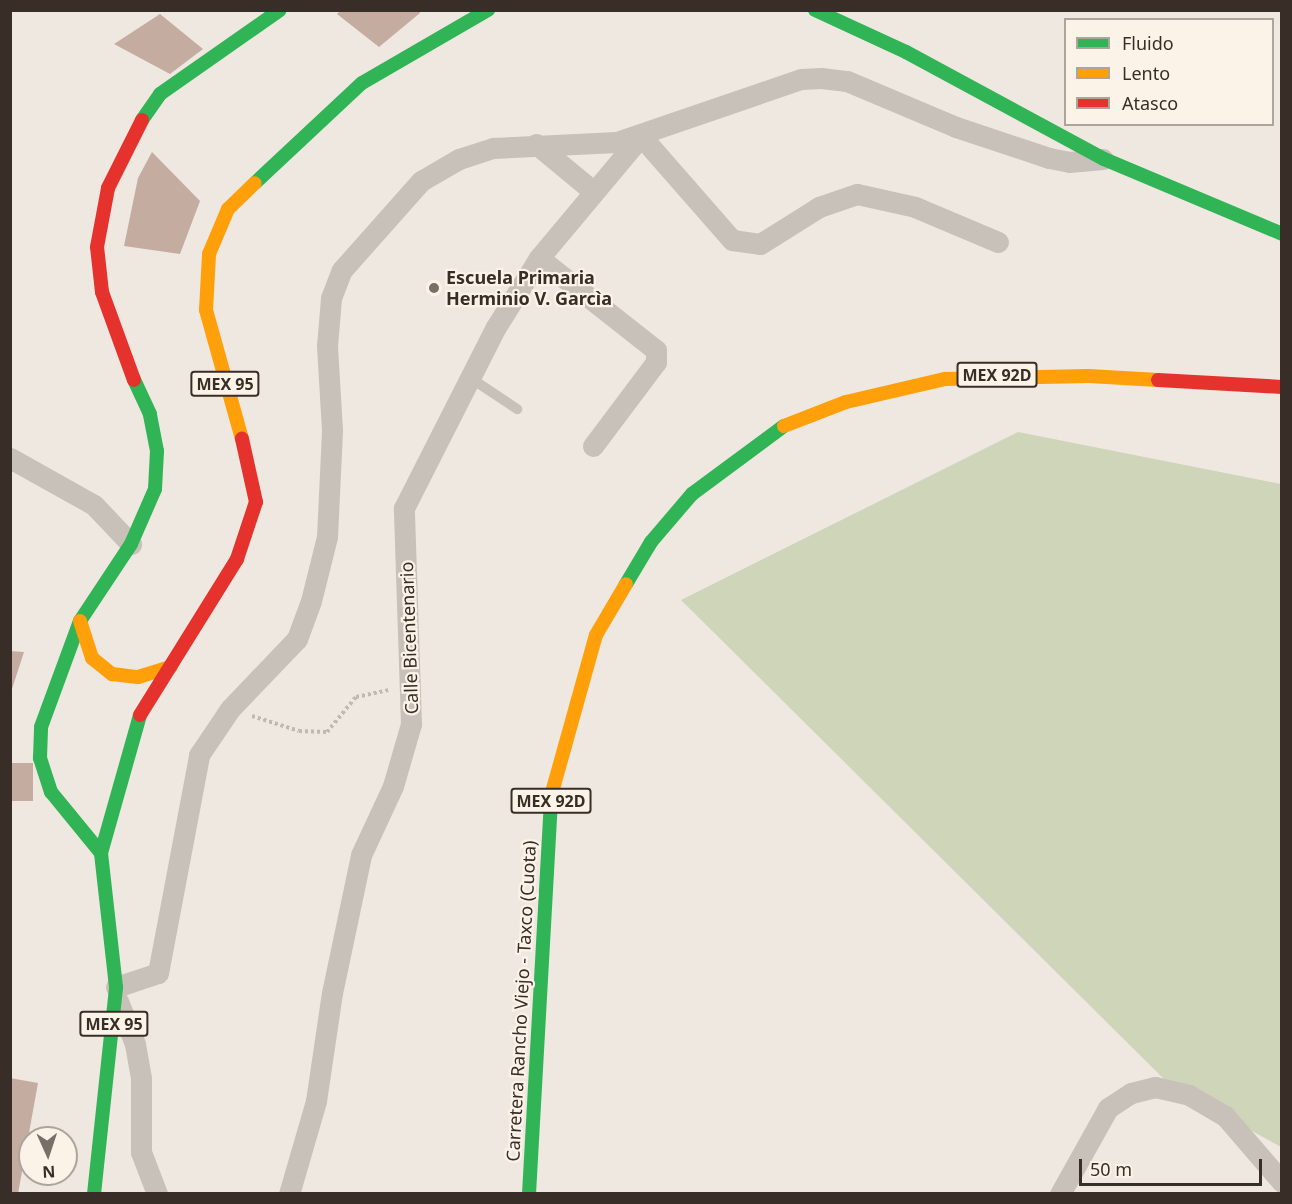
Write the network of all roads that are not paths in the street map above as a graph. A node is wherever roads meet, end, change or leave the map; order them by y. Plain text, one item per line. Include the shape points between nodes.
1 (280, 10) edge
2 (488, 10) edge
3 (815, 10) edge
4 (641, 136) junction
5 (536, 144) junction
6 (1104, 159) junction
7 (592, 191) junction
8 (1281, 234) edge
9 (998, 242) dead end
10 (539, 258) junction
11 (469, 377) junction
12 (1281, 387) edge
13 (517, 409) dead end
14 (593, 446) dead end
15 (10, 458) edge
16 (131, 544) junction
17 (80, 621) junction
18 (170, 667) junction
19 (101, 853) junction
20 (116, 991) junction
21 (1281, 1182) edge
22 (94, 1194) edge
23 (157, 1194) edge
24 (289, 1194) edge
25 (529, 1194) edge
26 (1060, 1194) edge

1 - 16 main road via 160,94 132,136 108,188 97,247 102,292 124,358 150,414 156,451 155,489
2 - 18 main road, MEX 95 via 362,83 228,209 209,254 206,310 239,423 256,502 237,559
3 - 6 main road via 906,52
4 - 5 street via 588,144
4 - 6 street via 753,94 821,78 847,81 956,127 1049,158 1069,162
4 - 7 street, Calle Bicentenario
4 - 9 street via 732,240 760,244 819,207 857,194 915,207
5 - 7 street
5 - 20 street via 482,152 421,181 342,270 331,298 327,346 332,430 323,564 297,639 230,709 199,755 158,973
6 - 8 main road
7 - 10 street, Calle Bicentenario
10 - 11 street, Calle Bicentenario
10 - 14 street via 656,350 656,362
11 - 13 lane
11 - 24 street, Calle Bicentenario via 404,508 411,724 393,786 362,855 332,993 316,1101
12 - 25 main road, Carretera Rancho Viejo - Taxco (Cuota) / MEX 92D via 1089,376 945,379 846,402 780,428 692,494 651,542 596,635 552,783
15 - 16 street via 94,505
16 - 17 main road
17 - 18 main road via 92,658 112,674 138,677
17 - 19 main road via 41,727 40,758 51,792
18 - 19 main road, MEX 95 via 138,717
19 - 20 main road, MEX 95
20 - 22 main road, MEX 95
20 - 23 street via 135,1044 141,1079 141,1152
21 - 26 street via 1225,1116 1190,1095 1155,1087 1131,1093 1108,1108

